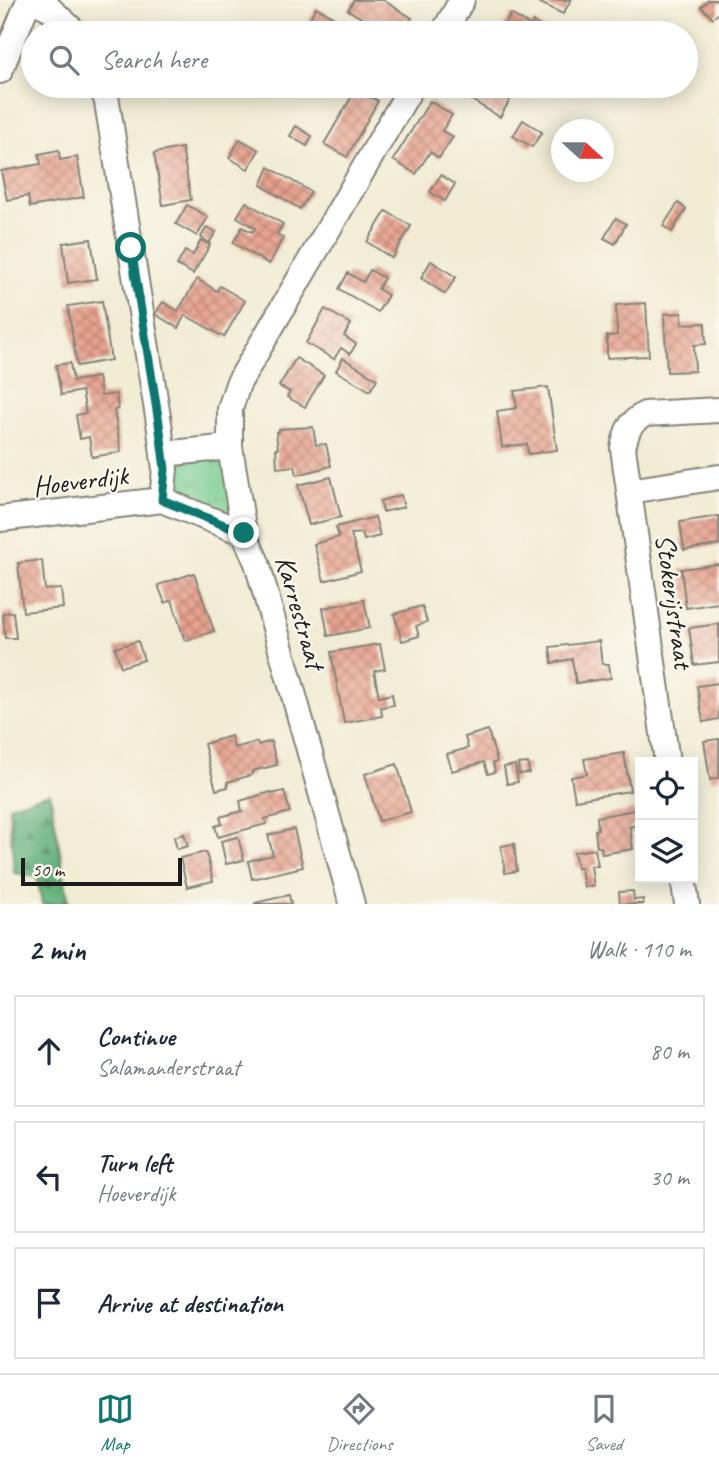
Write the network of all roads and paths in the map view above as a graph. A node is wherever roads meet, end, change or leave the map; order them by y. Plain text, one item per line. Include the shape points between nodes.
1 (31, 0) edge
2 (462, 0) edge
3 (22, 21) edge
4 (63, 21) edge
5 (450, 21) edge
6 (21, 23) edge
7 (0, 71) edge
8 (106, 98) edge
9 (405, 98) edge
10 (719, 410) edge
11 (230, 447) junction
12 (163, 454) junction
13 (719, 477) edge
14 (629, 491) junction
15 (162, 500) junction
16 (0, 519) edge
17 (244, 533) junction
18 (666, 757) edge
19 (684, 883) edge
20 (352, 904) edge
21 (687, 904) edge

1 - 3 street
1 - 4 street
2 - 5 street
6 - 7 street
8 - 12 street
9 - 11 street, Karrestraat via 238,384 230,410
10 - 14 street, Stokerijstraat via 645,414 635,420 623,447
11 - 12 street
11 - 17 street, Karrestraat
12 - 15 street
13 - 14 street
14 - 18 street, Stokerijstraat
15 - 16 street, Hoeverdijk
15 - 17 street, Hoeverdijk
17 - 20 street, Karrestraat via 257,563
19 - 21 street

